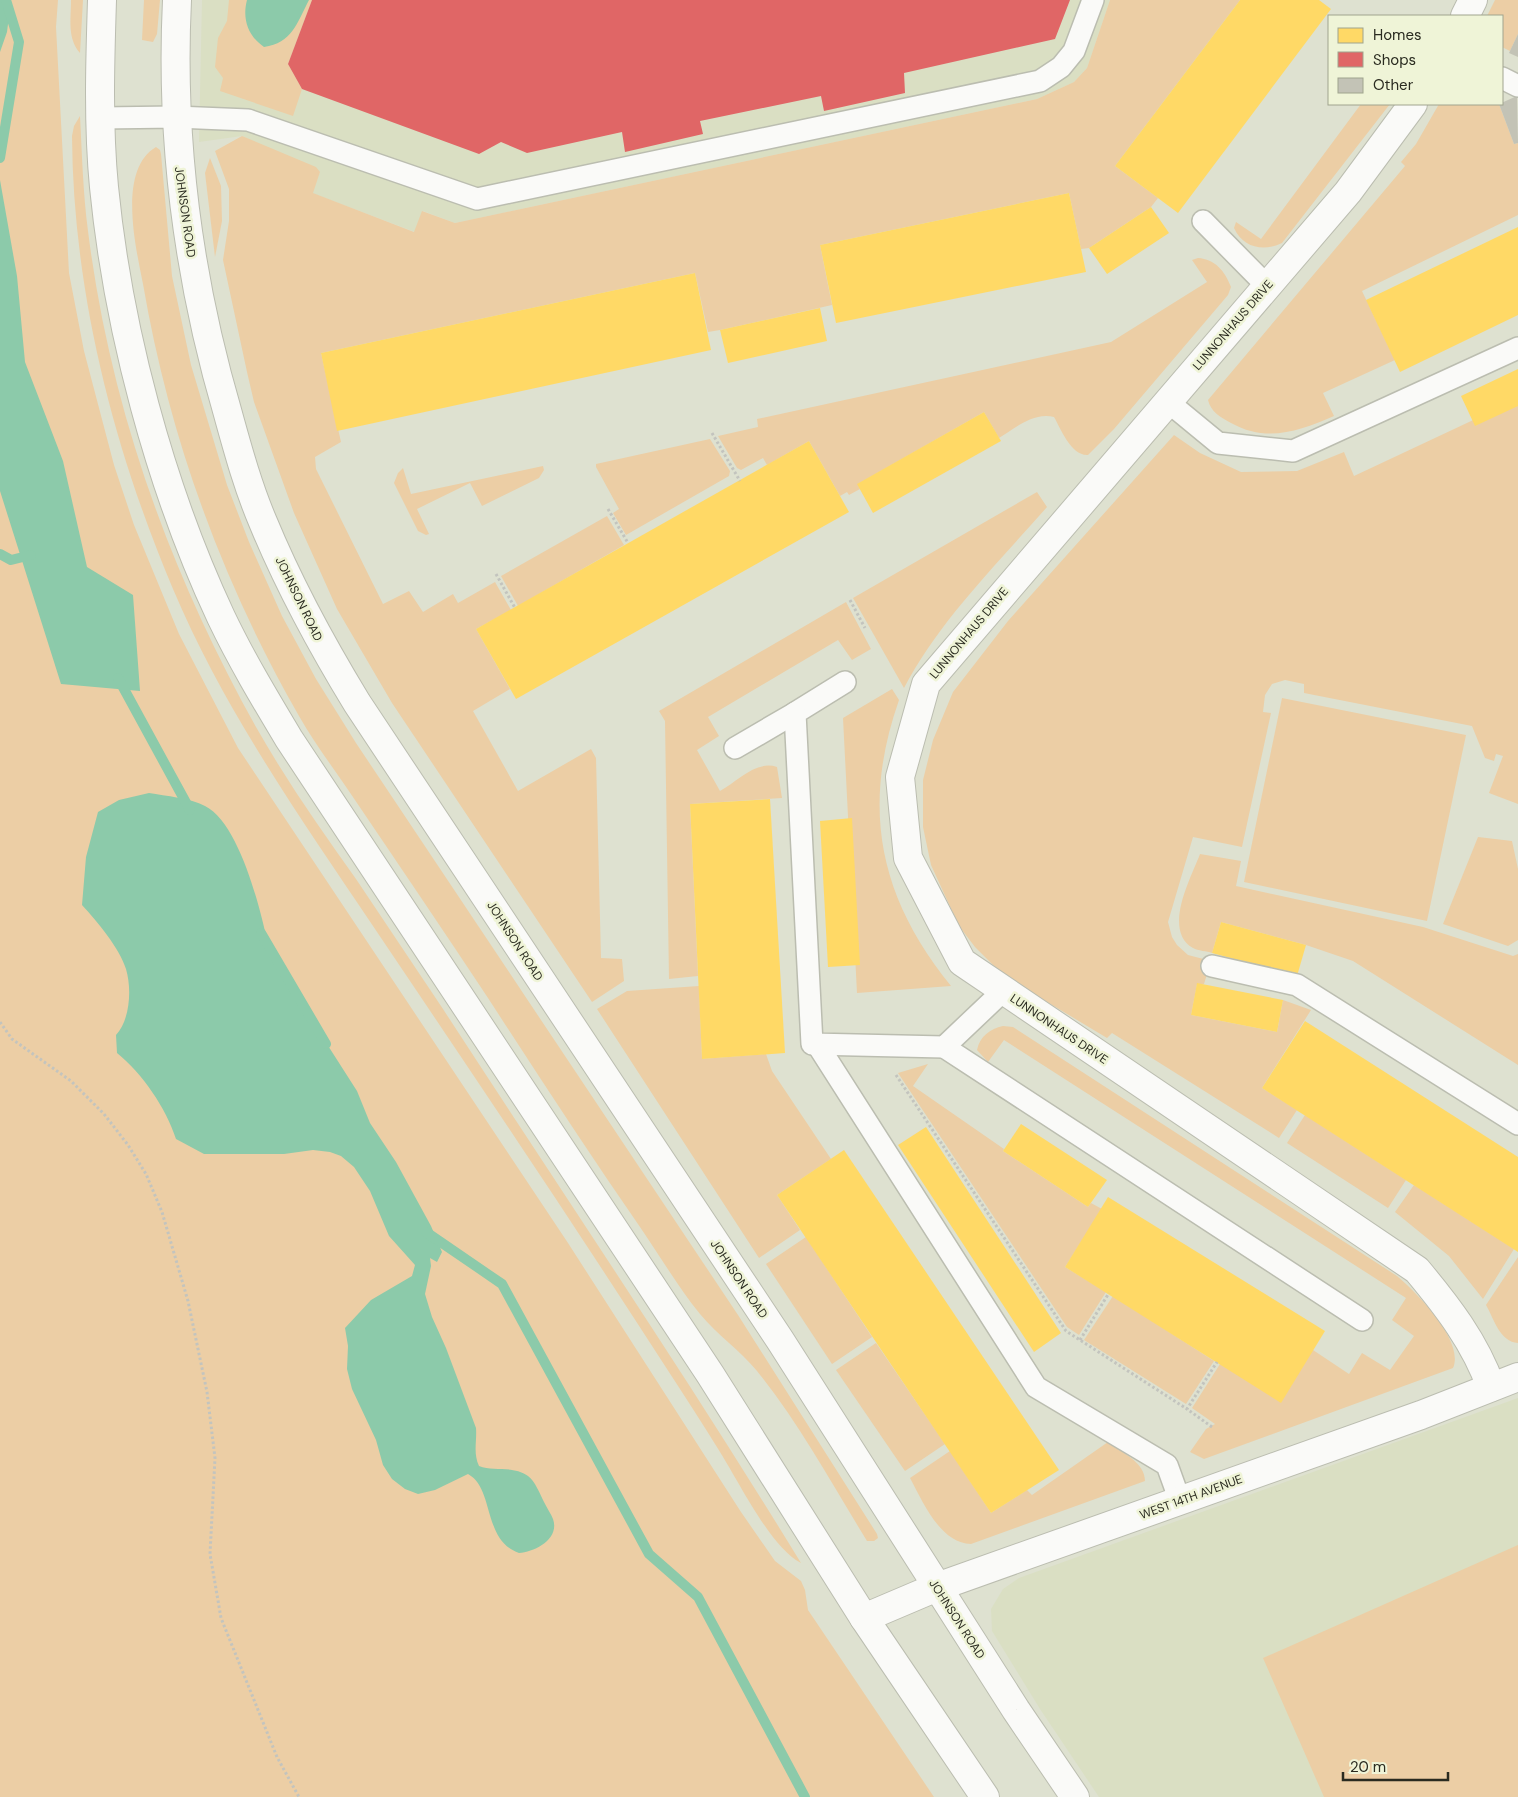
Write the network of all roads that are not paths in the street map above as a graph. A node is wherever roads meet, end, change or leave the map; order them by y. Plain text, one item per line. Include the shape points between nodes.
1 (102, 0) edge
2 (177, 0) edge
3 (1093, 0) edge
4 (1473, 0) edge
5 (1466, 15) edge
6 (1503, 78) edge
7 (1518, 86) edge
8 (1412, 105) edge
9 (176, 117) junction
10 (101, 118) junction
11 (1203, 220) dead end
12 (1267, 286) junction
13 (1518, 348) edge
14 (1167, 401) junction
15 (845, 682) dead end
16 (794, 713) junction
17 (735, 748) dead end
18 (1212, 966) dead end
19 (1004, 991) junction
20 (818, 1044) junction
21 (944, 1047) junction
22 (1518, 1124) edge
23 (1362, 1320) dead end
24 (1518, 1377) edge
25 (1491, 1387) junction
26 (1180, 1500) junction
27 (937, 1587) junction
28 (864, 1618) junction
29 (985, 1797) edge
30 (1075, 1797) edge

1 - 10 main road
2 - 9 main road, JOHNSON ROAD
3 - 9 lane via 1074,51 1061,67 1040,81 477,199 248,120
4 - 5 main road
6 - 7 lane
8 - 12 main road, LUNNONHAUS DRIVE via 1348,192
9 - 10 lane
9 - 27 main road, JOHNSON ROAD via 179,175 188,242 218,380 262,521 322,646 780,1340
10 - 28 main road via 104,186 114,255 143,400 164,472 192,549 246,666 289,739 710,1374
11 - 12 lane
12 - 14 main road, LUNNONHAUS DRIVE
13 - 14 lane via 1293,451 1218,443
14 - 19 main road, LUNNONHAUS DRIVE via 926,684 900,777 908,858 962,962
15 - 16 lane
16 - 17 lane
16 - 20 lane via 812,1044
18 - 22 lane via 1298,985
19 - 21 lane
19 - 25 main road, LUNNONHAUS DRIVE via 1417,1270 1452,1311 1482,1361
20 - 21 lane
20 - 26 lane via 1036,1386 1167,1466
21 - 23 lane
24 - 25 main road, WEST 14TH AVENUE
25 - 26 main road, WEST 14TH AVENUE
26 - 27 main road, WEST 14TH AVENUE
27 - 28 main road, WEST 14TH AVENUE
27 - 30 main road, JOHNSON ROAD
28 - 29 main road

